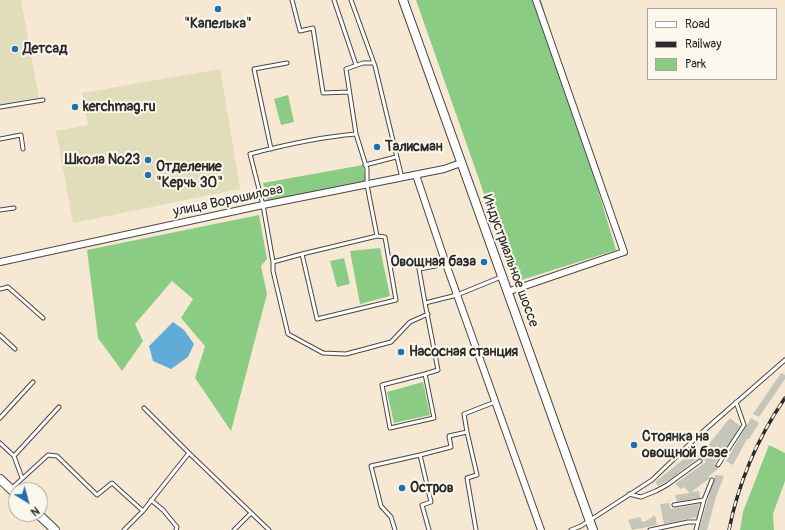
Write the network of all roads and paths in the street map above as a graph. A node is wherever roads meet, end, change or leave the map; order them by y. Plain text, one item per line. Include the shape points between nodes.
1 (292, 0) edge
2 (334, 0) edge
3 (351, 0) edge
4 (403, 0) edge
5 (536, 0) edge
6 (287, 63) dead end
7 (374, 63) junction
8 (356, 66) junction
9 (349, 92) junction
10 (43, 100) dead end
11 (0, 108) edge
12 (356, 134) junction
13 (0, 139) edge
14 (23, 148) dead end
15 (271, 149) junction
16 (396, 157) junction
17 (461, 163) junction
18 (366, 165) junction
19 (416, 175) junction
20 (402, 178) junction
21 (367, 185) junction
22 (263, 205) junction
23 (14, 208) dead end
24 (0, 210) edge
25 (377, 236) junction
26 (302, 254) junction
27 (0, 262) edge
28 (273, 262) junction
29 (446, 264) junction
30 (502, 277) junction
31 (0, 289) edge
32 (507, 292) junction
33 (457, 295) junction
34 (425, 303) junction
35 (428, 314) junction
36 (43, 318) dead end
37 (0, 335) edge
38 (15, 349) dead end
39 (785, 360) edge
40 (425, 374) junction
41 (33, 382) dead end
42 (495, 402) junction
43 (736, 402) junction
44 (59, 407) dead end
45 (144, 408) dead end
46 (0, 418) edge
47 (467, 432) junction
48 (0, 443) edge
49 (189, 453) junction
50 (420, 455) junction
51 (14, 456) junction
52 (700, 461) dead end
53 (718, 465) dead end
54 (22, 478) junction
55 (0, 479) edge
56 (712, 480) dead end
57 (19, 482) edge
58 (8, 486) edge
59 (629, 494) junction
60 (151, 500) junction
61 (704, 500) junction
62 (674, 505) dead end
63 (143, 511) junction
64 (251, 513) junction
65 (590, 519) junction
66 (46, 522) edge
67 (698, 522) junction
68 (55, 530) edge
69 (124, 530) edge
70 (176, 530) edge
71 (234, 530) edge
72 (269, 530) edge
73 (396, 530) edge
74 (429, 530) edge
75 (476, 530) edge
76 (541, 530) edge
77 (571, 530) edge
78 (593, 530) edge
79 (650, 530) edge
80 (696, 530) edge

1 - 9 lane via 300,31 313,28 323,94
2 - 8 lane
3 - 7 lane
4 - 17 main road, Индустриальное шоссе
5 - 32 street via 624,252
6 - 15 lane via 254,69
7 - 8 lane
7 - 16 lane
8 - 9 lane via 346,69
9 - 12 lane
10 - 11 lane
12 - 15 lane
12 - 18 lane
13 - 14 lane via 21,135
15 - 22 lane via 250,154
16 - 18 lane
16 - 20 lane
17 - 19 street, улица Ворошилова
17 - 30 main road, Индустриальное шоссе
18 - 21 lane
19 - 20 street, улица Ворошилова
19 - 29 street
20 - 21 street, улица Ворошилова
21 - 22 street, улица Ворошилова
21 - 25 lane
22 - 27 street, улица Ворошилова
22 - 28 lane
23 - 24 lane
25 - 26 lane
25 - 26 lane via 385,237 396,300 317,319
26 - 28 lane
28 - 35 lane via 288,334 323,353 346,354 391,342 410,322
29 - 33 street
29 - 34 lane via 419,269
30 - 32 main road, Индустриальное шоссе
30 - 33 lane
31 - 36 lane via 8,287
32 - 65 main road, Индустриальное шоссе
33 - 34 lane
33 - 42 street
34 - 35 lane
35 - 40 lane via 438,370
37 - 38 lane
39 - 43 lane
40 - 40 lane via 434,418 390,428 382,385
41 - 46 lane
42 - 47 lane via 464,414
42 - 76 street
43 - 53 lane via 744,424
43 - 59 lane via 661,472
44 - 51 lane
45 - 49 lane
47 - 50 lane via 449,436 451,447
47 - 75 lane via 477,475 467,478
48 - 51 lane
49 - 60 lane
49 - 64 lane
50 - 73 lane via 371,466 381,506 391,517
50 - 74 lane via 431,502 422,505
51 - 54 lane
52 - 59 lane via 656,491 641,497
54 - 57 lane
54 - 63 lane via 48,455 57,456 97,495 112,483
55 - 58 main road
56 - 61 lane
59 - 65 lane
60 - 63 lane
60 - 70 lane via 178,527
61 - 62 lane
61 - 67 lane
63 - 69 lane
64 - 71 lane
64 - 72 lane
65 - 77 lane
65 - 78 main road, Индустриальное шоссе
66 - 68 main road
67 - 79 lane
67 - 80 lane

